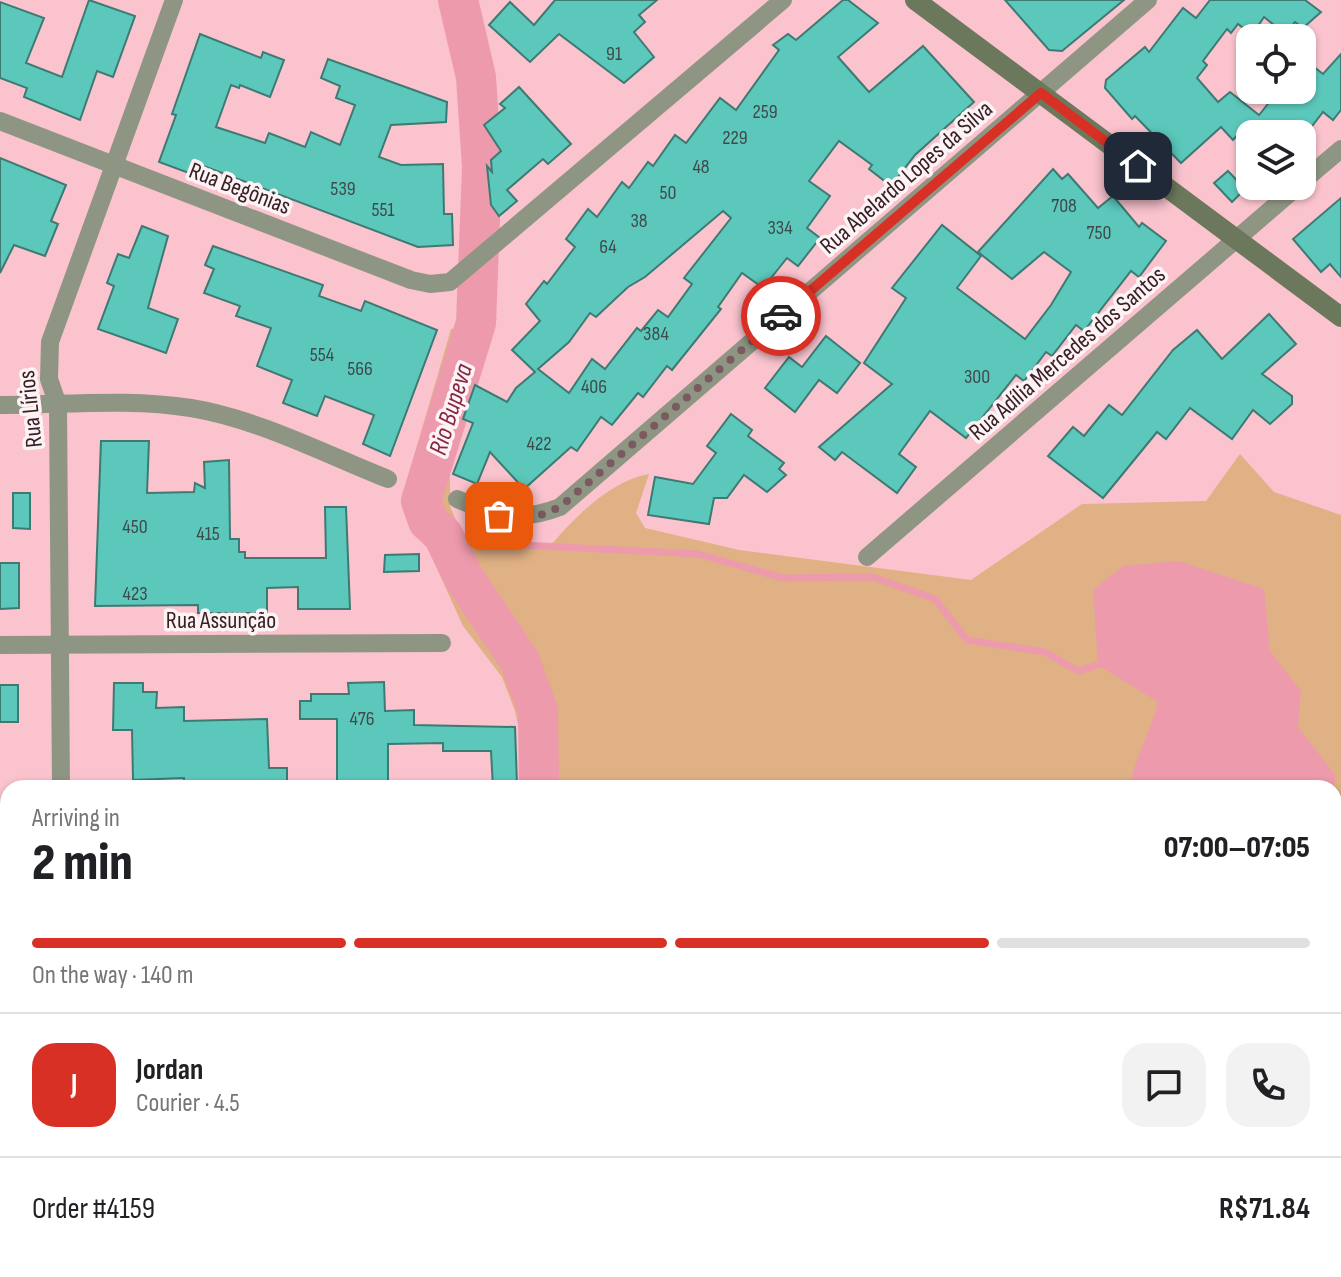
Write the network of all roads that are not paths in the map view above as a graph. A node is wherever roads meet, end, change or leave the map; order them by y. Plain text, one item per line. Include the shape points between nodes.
1 (174, 0) edge
2 (783, 0) edge
3 (915, 0) edge
4 (1148, 0) edge
5 (1041, 93) junction
6 (0, 121) edge
7 (1341, 149) edge
8 (113, 165) junction
9 (1316, 170) edge
10 (1281, 200) edge
11 (1236, 239) junction
12 (1341, 317) edge
13 (0, 405) edge
14 (58, 405) junction
15 (388, 479) dead end
16 (457, 499) dead end
17 (867, 557) dead end
18 (442, 643) dead end
19 (0, 645) edge
20 (60, 645) junction
21 (61, 780) edge

1 - 8 street, Rua Lírios
2 - 8 street, Rua Begônias via 450,282 411,280
3 - 5 main road
4 - 5 street, Rua Abelardo Lopes da Silva
5 - 11 main road
5 - 16 street, Rua Abelardo Lopes da Silva via 560,507 519,518
6 - 8 street, Rua Begônias
7 - 9 street, Rua Adília Mercedes dos Santos
8 - 14 street, Rua Lírios via 50,342 49,379
10 - 11 street, Rua Adília Mercedes dos Santos
11 - 12 main road
11 - 17 street, Rua Adília Mercedes dos Santos
13 - 14 street
14 - 15 street via 191,408 230,417
14 - 20 street, Rua Lírios
18 - 20 street, Rua Assunção
19 - 20 street, Rua Assunção
20 - 21 street, Rua Lírios

